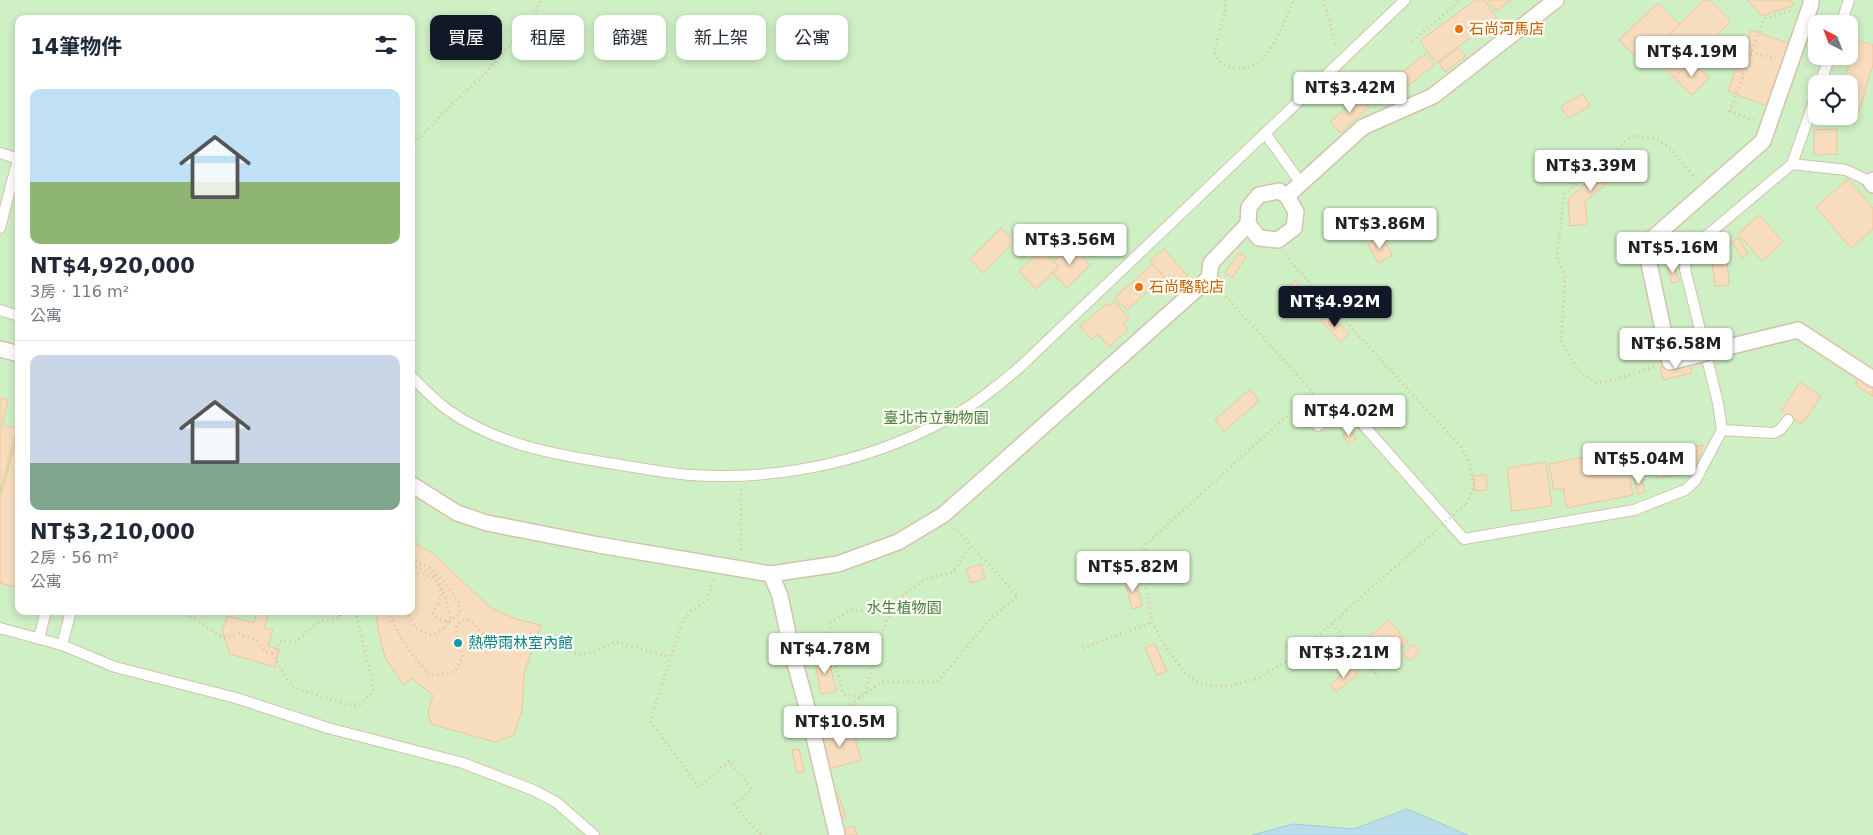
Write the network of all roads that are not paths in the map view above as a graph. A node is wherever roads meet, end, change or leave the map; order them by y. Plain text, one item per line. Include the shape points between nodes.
1 (1405, 0) edge
2 (1556, 0) edge
3 (1849, 0) edge
4 (1811, 2) edge
5 (1845, 15) edge
6 (1808, 119) edge
7 (1265, 133) junction
8 (0, 153) edge
9 (15, 158) edge
10 (1792, 164) junction
11 (15, 174) edge
12 (1300, 182) junction
13 (1872, 182) edge
14 (1287, 196) junction
15 (1248, 224) junction
16 (0, 228) edge
17 (0, 310) edge
18 (15, 315) edge
19 (0, 349) edge
20 (15, 353) edge
21 (1873, 379) edge
22 (415, 380) edge
23 (1788, 420) dead end
24 (1318, 426) dead end
25 (1722, 430) junction
26 (415, 486) edge
27 (771, 574) junction
28 (45, 615) edge
29 (70, 615) edge
30 (0, 628) edge
31 (39, 638) junction
32 (62, 645) junction
33 (594, 835) edge
34 (837, 835) edge

1 - 7 lane
2 - 12 street via 1433,96 1363,128
3 - 5 lane
4 - 21 street, bridge via 1763,141 1645,245 1670,362 1798,330
6 - 10 lane
7 - 12 lane
7 - 22 lane via 998,386 925,431 851,459 808,469 741,476 690,475 570,457 521,446 486,431 447,410
8 - 9 lane
10 - 13 lane via 1846,170
10 - 25 lane via 1692,248 1686,258 1685,269
11 - 16 lane
12 - 14 street
14 - 15 street via 1279,191 1259,195 1249,207
14 - 15 street via 1296,212 1294,228 1278,240 1259,238
15 - 27 street via 1211,263 1209,278 943,514 898,542 838,564
17 - 18 lane
19 - 20 street
23 - 25 lane via 1773,433
24 - 25 lane via 1344,403 1464,539 1634,510 1666,499 1695,481
26 - 27 street via 458,513 487,523 599,546
27 - 34 street via 780,596
28 - 31 lane
29 - 32 lane
30 - 31 lane
31 - 32 lane
32 - 33 lane via 115,667 236,698 328,728 463,762 556,802

